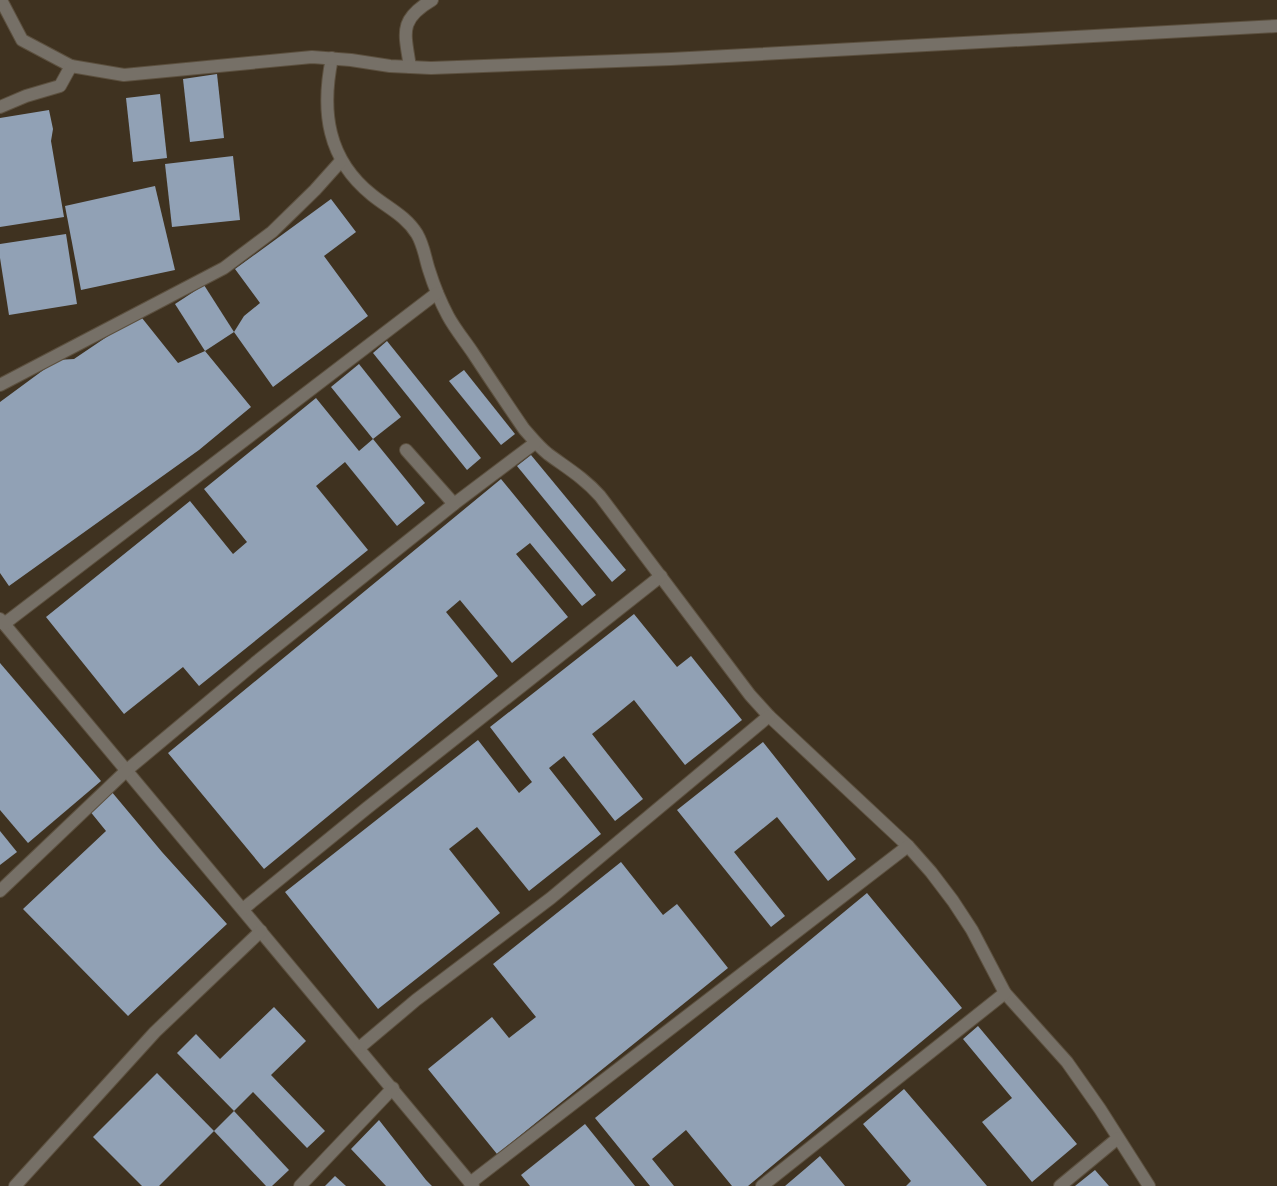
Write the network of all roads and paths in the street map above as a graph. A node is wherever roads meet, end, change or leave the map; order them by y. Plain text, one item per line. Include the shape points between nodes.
1 (1, 0) edge
2 (432, 0) edge
3 (1277, 26) edge
4 (332, 58) junction
5 (70, 66) junction
6 (410, 67) junction
7 (0, 108) edge
8 (341, 161) junction
9 (437, 293) junction
10 (0, 385) edge
11 (535, 443) junction
12 (406, 450) dead end
13 (454, 504) junction
14 (661, 576) junction
15 (2, 621) edge
16 (769, 716) junction
17 (127, 770) junction
18 (908, 846) junction
19 (0, 891) edge
20 (243, 909) junction
21 (261, 931) junction
22 (1005, 993) junction
23 (360, 1048) junction
24 (393, 1088) junction
25 (1118, 1138) junction
26 (472, 1184) edge
27 (15, 1186) edge
28 (300, 1186) edge
29 (762, 1186) edge
30 (1060, 1186) edge
31 (1149, 1186) edge

1 - 5 street via 22,40
2 - 6 street via 418,8 408,21 406,37
3 - 6 street via 671,59
4 - 5 street via 289,58 124,75
4 - 6 street
4 - 8 street via 328,75 328,110 330,128
5 - 7 street via 60,86
8 - 9 street via 361,186 398,213 416,233
8 - 10 street via 272,232 224,268
9 - 11 street via 453,324
9 - 15 street
11 - 13 street
11 - 14 street via 591,486
12 - 13 street
13 - 17 street
14 - 16 street
14 - 20 street
15 - 17 street
16 - 18 street
16 - 23 street via 551,898 416,1000
17 - 19 street
17 - 20 street
18 - 22 street via 953,900
18 - 26 street
20 - 21 street
21 - 23 street
21 - 27 street via 156,1032
22 - 25 street via 1067,1062
22 - 29 street
23 - 24 street
24 - 26 street
24 - 28 street
25 - 30 street
25 - 31 street

